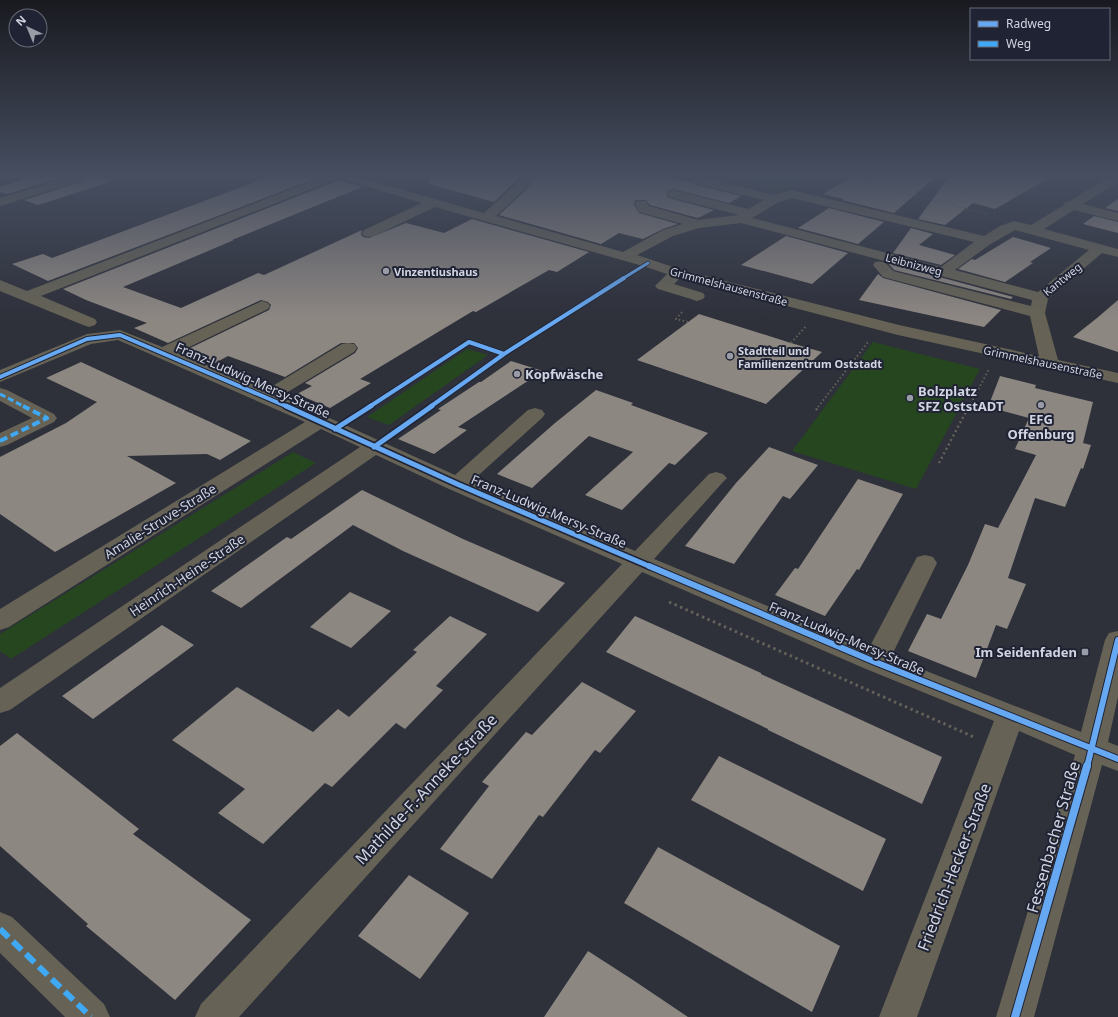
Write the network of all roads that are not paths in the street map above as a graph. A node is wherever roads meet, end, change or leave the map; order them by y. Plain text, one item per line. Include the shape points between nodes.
1 (212, 224) edge
2 (387, 224) edge
3 (509, 224) edge
4 (696, 224) edge
5 (776, 224) edge
6 (918, 224) edge
7 (1013, 224) edge
8 (1015, 224) edge
9 (1041, 224) edge
10 (1033, 230) junction
11 (369, 233) dead end
12 (987, 241) junction
13 (1100, 248) junction
14 (1118, 253) edge
15 (624, 257) junction
16 (880, 266) dead end
17 (944, 272) junction
18 (677, 273) junction
19 (0, 285) edge
20 (27, 296) junction
21 (697, 296) dead end
22 (1040, 297) junction
23 (262, 306) dead end
24 (1037, 313) junction
25 (89, 322) dead end
26 (348, 348) dead end
27 (163, 353) junction
28 (1050, 364) junction
29 (0, 377) edge
30 (1118, 378) edge
31 (0, 394) edge
32 (267, 398) junction
33 (535, 414) dead end
34 (320, 421) junction
35 (0, 441) edge
36 (374, 447) junction
37 (716, 478) dead end
38 (457, 484) junction
39 (638, 561) junction
40 (925, 563) dead end
41 (0, 621) edge
42 (1118, 640) edge
43 (875, 662) junction
44 (0, 702) edge
45 (1010, 717) junction
46 (1105, 754) edge
47 (0, 929) edge
48 (91, 1017) edge
49 (214, 1017) edge
50 (898, 1017) edge
51 (1015, 1017) edge

1 - 20 street
2 - 11 street
3 - 15 street, Grimmelshausenstraße
4 - 15 street via 668,233
5 - 17 street, Leibnizweg
6 - 12 street
7 - 12 street
8 - 10 street
9 - 10 street
10 - 13 street
12 - 17 street
13 - 14 street
13 - 22 street, Kantweg
15 - 18 street, Grimmelshausenstraße
16 - 24 street via 888,274
17 - 22 street, Leibnizweg
18 - 21 street via 662,286
18 - 28 street, Grimmelshausenstraße via 898,330
19 - 20 street
20 - 25 street
22 - 24 street, Kantweg
23 - 27 street, Franz-Ludwig-Mersy-Straße
24 - 28 street, Kantweg
26 - 32 street, Franz-Ludwig-Mersy-Straße
27 - 29 street, Franz-Ludwig-Mersy-Straße via 120,335 87,339
27 - 32 street, Franz-Ludwig-Mersy-Straße
28 - 30 street, Grimmelshausenstraße
31 - 35 street via 47,418
32 - 34 street, Franz-Ludwig-Mersy-Straße
33 - 38 street, Franz-Ludwig-Mersy-Straße
34 - 36 street, Franz-Ludwig-Mersy-Straße
34 - 41 street, Amalie-Struve-Straße
36 - 38 street, Franz-Ludwig-Mersy-Straße
36 - 44 street, Heinrich-Heine-Straße
37 - 39 street, Franz-Ludwig-Mersy-Straße
38 - 39 street, Franz-Ludwig-Mersy-Straße
39 - 43 street, Franz-Ludwig-Mersy-Straße
39 - 49 street, Mathilde-F.-Anneke-Straße
40 - 43 street, Franz-Ludwig-Mersy-Straße
42 - 46 street, Fessenbacher Straße
43 - 45 street, Franz-Ludwig-Mersy-Straße
45 - 46 street, Franz-Ludwig-Mersy-Straße
45 - 50 street, Friedrich-Hecker-Straße
46 - 51 street, Fessenbacher Straße
47 - 48 street

